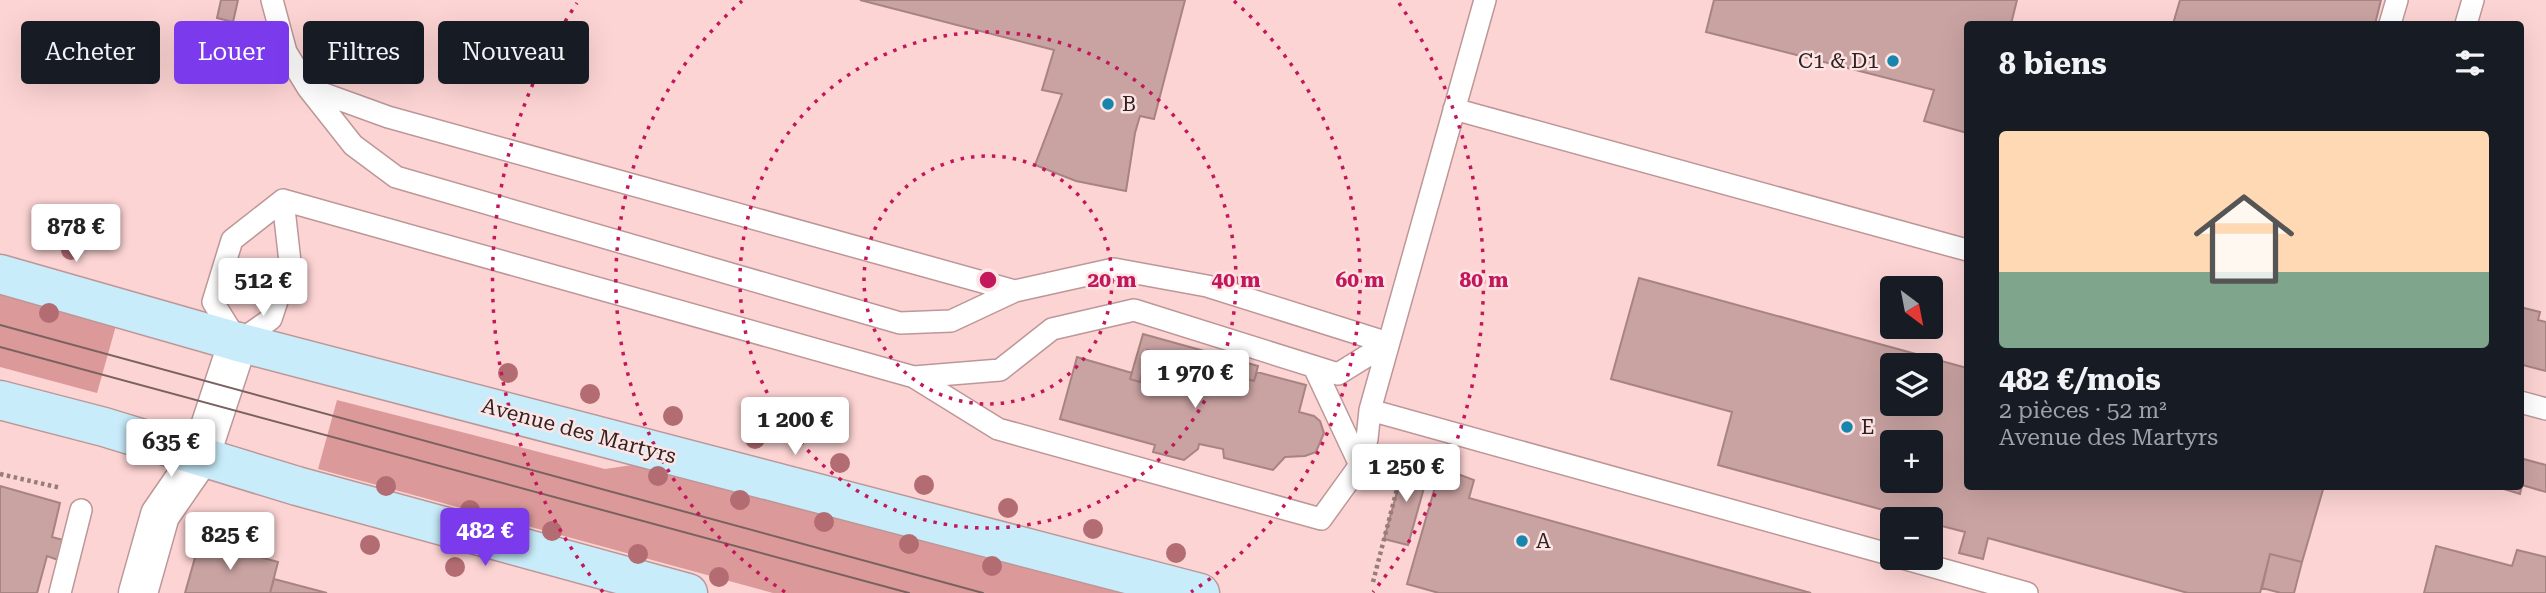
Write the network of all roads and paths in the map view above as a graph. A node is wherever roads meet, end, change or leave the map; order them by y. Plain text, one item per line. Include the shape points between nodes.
1 (272, 0) edge
2 (1485, 0) edge
3 (2397, 0) edge
4 (2473, 0) edge
5 (2391, 21) edge
6 (2467, 21) edge
7 (308, 88) junction
8 (1454, 109) junction
9 (283, 201) junction
10 (1964, 249) edge
11 (0, 274) edge
12 (1015, 290) junction
13 (237, 342) junction
14 (1388, 343) junction
15 (1314, 367) junction
16 (914, 377) junction
17 (0, 400) edge
18 (2524, 403) edge
19 (2546, 409) edge
20 (1370, 410) junction
21 (1414, 422) junction
22 (200, 457) junction
23 (1360, 466) junction
24 (0, 474) edge
25 (66, 490) dead end
26 (81, 510) dead end
27 (1880, 552) edge
28 (1943, 569) edge
29 (1373, 582) dead end
30 (60, 593) edge
31 (138, 593) edge
32 (688, 593) edge
33 (1200, 593) edge
34 (2027, 593) edge

1 - 7 lane via 286,52
2 - 8 lane
3 - 5 lane
4 - 6 lane
7 - 12 lane via 402,120
7 - 12 lane via 353,145 396,177 900,323 951,321
8 - 10 lane
8 - 14 lane
9 - 13 lane via 290,261 271,319
9 - 13 lane via 232,240 213,302
9 - 16 lane
11 - 13 main road, Avenue des Martyrs
12 - 14 lane via 1114,269 1207,286
13 - 22 street
13 - 33 main road, Avenue des Martyrs
14 - 15 lane via 1338,374
14 - 20 lane
15 - 16 lane via 1135,310 1052,329 1000,370
15 - 23 lane
16 - 23 lane via 998,429 1321,519
17 - 22 main road
18 - 19 lane
20 - 21 lane
20 - 23 lane
21 - 27 lane
21 - 29 path
22 - 31 street via 160,515
22 - 32 main road
24 - 25 path
26 - 30 lane
28 - 34 lane

